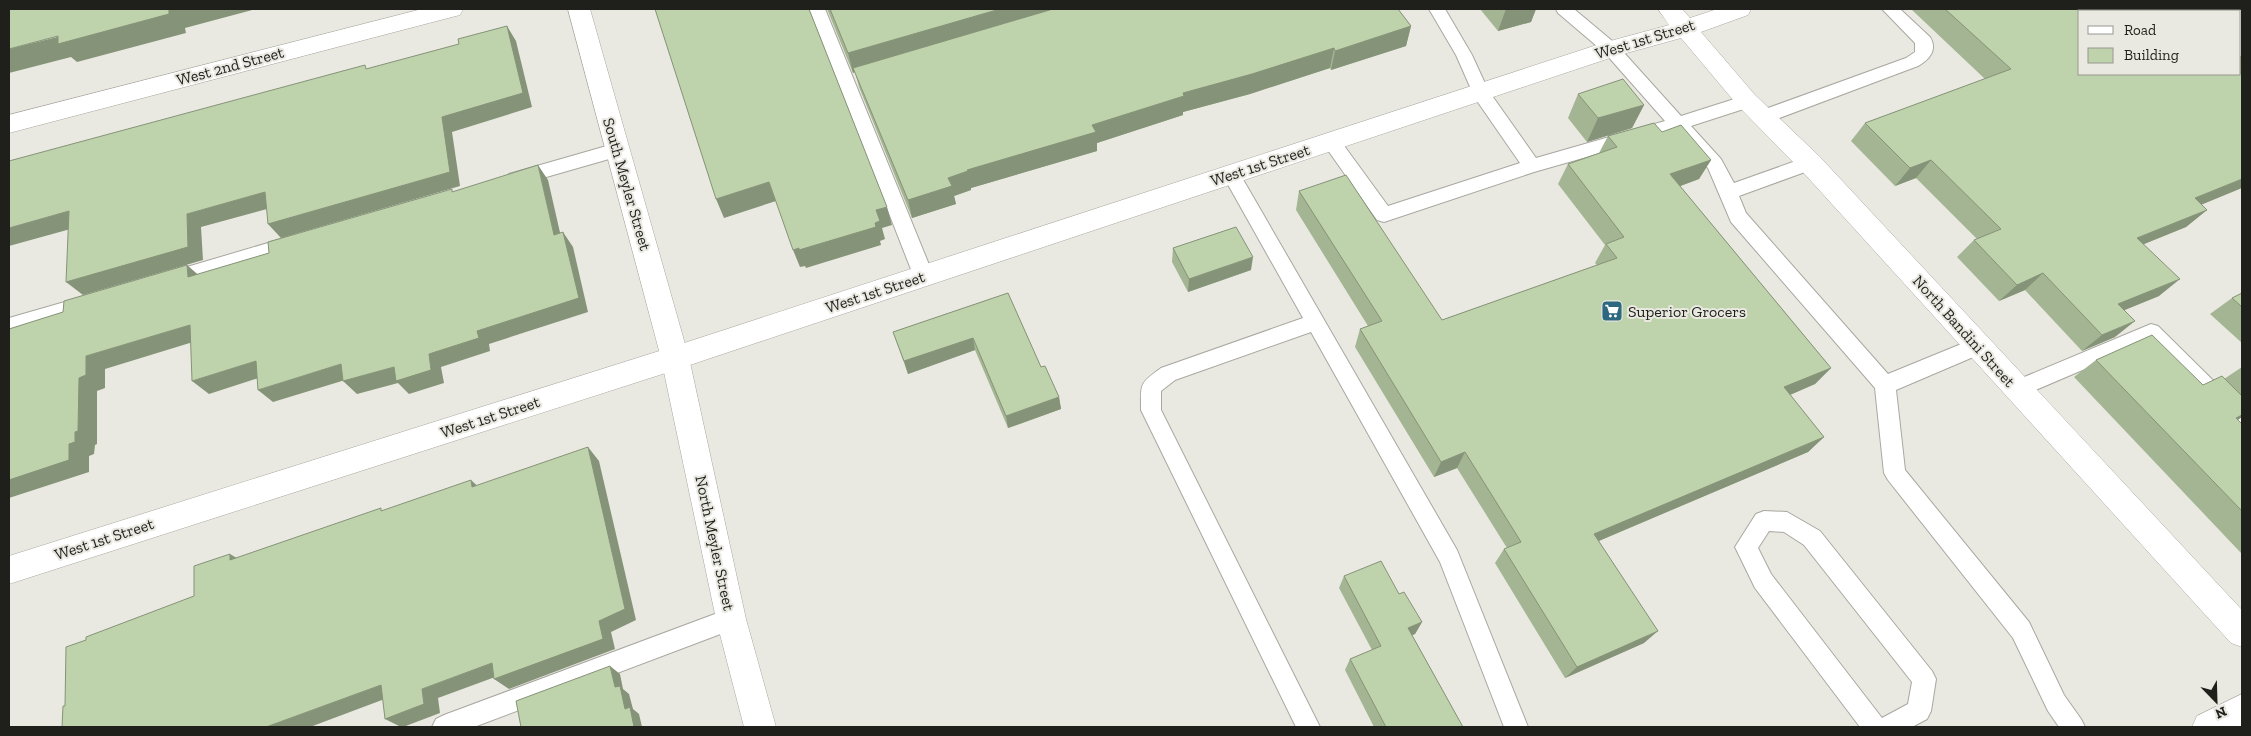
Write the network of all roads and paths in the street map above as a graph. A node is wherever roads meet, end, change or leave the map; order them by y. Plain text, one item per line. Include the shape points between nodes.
1 (452, 9) edge
2 (579, 9) edge
3 (817, 9) edge
4 (1437, 9) edge
5 (1564, 9) edge
6 (1740, 9) edge
7 (1890, 9) edge
8 (1678, 18) edge
9 (1611, 48) junction
10 (865, 77) edge
11 (846, 82) junction
12 (1481, 93) junction
13 (1755, 109) junction
14 (9, 124) edge
15 (1678, 124) junction
16 (1331, 141) junction
17 (617, 150) junction
18 (1810, 163) junction
19 (1532, 166) junction
20 (1231, 174) junction
21 (503, 183) edge
22 (1729, 192) junction
23 (313, 238) edge
24 (924, 277) junction
25 (151, 285) edge
26 (104, 299) edge
27 (1316, 322) junction
28 (9, 326) edge
29 (1978, 346) junction
30 (675, 358) junction
31 (1885, 385) junction
32 (2017, 389) junction
33 (2242, 422) edge
34 (9, 570) edge
35 (731, 619) junction
36 (2242, 632) edge
37 (2242, 710) edge
38 (444, 727) edge
39 (760, 727) edge
40 (1308, 727) edge
41 (1516, 727) edge
42 (1874, 727) edge
43 (1889, 727) edge
44 (2073, 727) edge
45 (2208, 727) edge

1 - 14 street, West 2nd Street
2 - 17 street, South Meyler Street
3 - 11 lane
4 - 12 lane via 1464,55
5 - 9 lane
6 - 8 street, West 1st Street
7 - 13 lane via 1924,41 1923,55 1912,62
8 - 9 street, West 1st Street
8 - 13 street, North Bandini Street
9 - 12 street, West 1st Street
9 - 15 lane
10 - 11 lane
11 - 24 lane
12 - 16 street, West 1st Street
12 - 19 lane
13 - 15 lane
13 - 18 street, North Bandini Street
15 - 19 lane
15 - 22 lane via 1715,164
16 - 19 lane via 1384,215
16 - 20 street, West 1st Street
17 - 21 lane
17 - 30 street, South Meyler Street
18 - 22 lane
18 - 29 street, North Bandini Street
20 - 24 street, West 1st Street
20 - 27 lane
22 - 31 lane via 1738,217
23 - 25 lane
24 - 30 street, West 1st Street
26 - 28 lane
27 - 40 lane via 1168,374 1151,388 1151,410
27 - 41 lane via 1449,558
29 - 31 lane
29 - 32 street, North Bandini Street
30 - 34 street, West 1st Street
30 - 35 street, North Meyler Street
31 - 44 lane via 1895,473 2021,630 2056,703
32 - 33 lane via 2151,332
32 - 36 street, North Bandini Street
35 - 38 lane
35 - 39 street, North Meyler Street
37 - 45 street
42 - 43 lane via 1763,581 1746,547 1764,522 1787,522 1812,538 1924,679 1918,711

